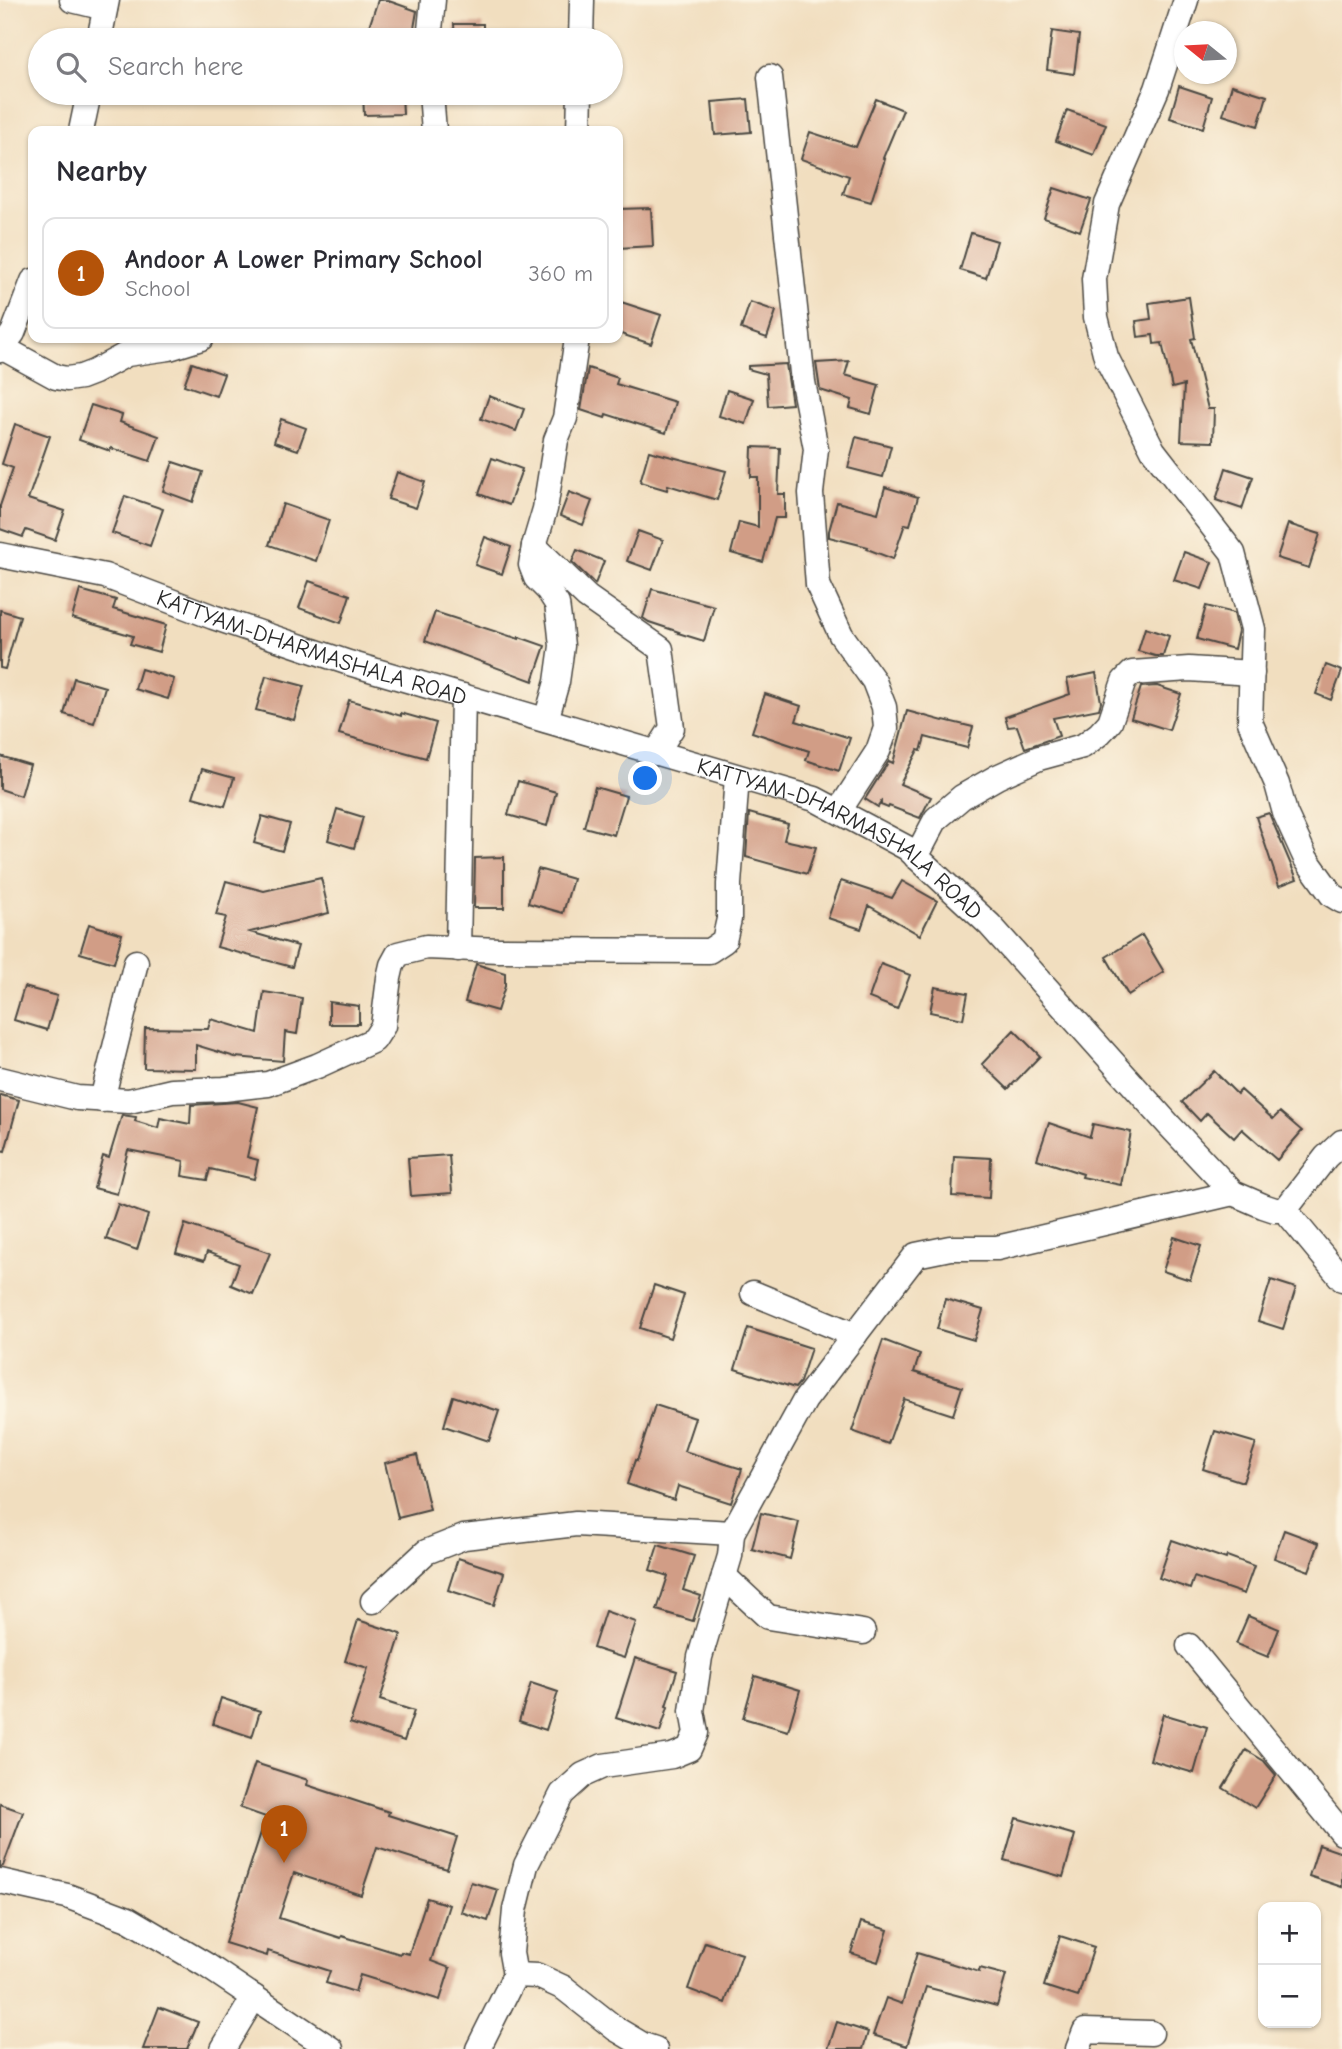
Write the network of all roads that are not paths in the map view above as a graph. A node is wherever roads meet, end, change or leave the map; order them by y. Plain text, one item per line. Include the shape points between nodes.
1 (72, 0) edge
2 (433, 0) edge
3 (582, 0) edge
4 (1186, 0) edge
5 (106, 4) edge
6 (101, 28) edge
7 (430, 28) edge
8 (581, 28) edge
9 (770, 77) dead end
10 (86, 105) edge
11 (432, 105) edge
12 (580, 105) edge
13 (82, 126) edge
14 (434, 126) edge
15 (579, 126) edge
16 (28, 294) edge
17 (185, 343) edge
18 (576, 343) edge
19 (1, 349) edge
20 (534, 546) junction
21 (0, 555) edge
22 (1252, 673) junction
23 (463, 696) junction
24 (546, 720) junction
25 (656, 753) junction
26 (737, 777) junction
27 (839, 811) junction
28 (916, 857) junction
29 (1342, 901) edge
30 (458, 949) junction
31 (136, 962) dead end
32 (0, 1079) edge
33 (102, 1100) junction
34 (1342, 1142) edge
35 (1233, 1193) junction
36 (1285, 1210) junction
37 (1342, 1279) edge
38 (753, 1293) dead end
39 (855, 1335) junction
40 (732, 1533) junction
41 (724, 1576) junction
42 (373, 1601) dead end
43 (863, 1632) dead end
44 (1189, 1646) dead end
45 (1342, 1833) edge
46 (0, 1881) edge
47 (514, 1975) junction
48 (254, 1997) junction
49 (1151, 2033) dead end
50 (223, 2049) edge
51 (331, 2049) edge
52 (478, 2049) edge
53 (655, 2049) edge
54 (1078, 2049) edge

1 - 5 street
2 - 7 street
3 - 8 street
4 - 22 street via 1157,89 1107,204 1094,279 1096,317 1106,357 1153,450 1233,553 1253,629
5 - 6 street
9 - 27 street via 803,382 816,449 811,493 818,585 841,635 874,681 886,728 878,751
10 - 13 street
11 - 14 street
12 - 15 street
16 - 19 street via 13,334
17 - 19 street via 127,354 94,372 66,379
18 - 20 street via 565,418 556,440
20 - 24 street via 531,565 556,604 562,646
20 - 25 street via 587,597 662,649 672,728
21 - 23 street, KATTYAM-DHARMASHALA ROAD via 105,576 349,663
22 - 28 street via 1189,669 1132,673 1124,681 1110,722 1099,734 1083,746 1039,758 962,797 936,819
22 - 29 street via 1250,722 1306,859 1332,895
23 - 24 street, KATTYAM-DHARMASHALA ROAD
23 - 30 street
24 - 25 street, KATTYAM-DHARMASHALA ROAD
25 - 26 street, KATTYAM-DHARMASHALA ROAD
26 - 27 street, KATTYAM-DHARMASHALA ROAD via 815,799
26 - 30 street via 729,919 724,941 709,951
27 - 28 street, KATTYAM-DHARMASHALA ROAD
28 - 35 street, KATTYAM-DHARMASHALA ROAD via 990,925
30 - 33 street via 426,947 398,954 389,978 383,1026 374,1040 353,1051 268,1084 172,1091 129,1101
31 - 33 street
32 - 33 street
34 - 36 street
35 - 36 street, KATTYAM-DHARMASHALA ROAD
35 - 39 street via 997,1248 950,1248 916,1255
36 - 37 street
38 - 39 street
39 - 40 street via 804,1400
40 - 41 street
40 - 42 street via 576,1524 464,1537 426,1552
41 - 43 street via 768,1617
41 - 47 street via 700,1657 692,1711 696,1733 689,1749 673,1756 603,1766 583,1775 562,1794 526,1865 515,1910
44 - 45 street
46 - 48 street via 67,1896 128,1919
47 - 52 street
47 - 53 street via 538,1976 564,1988 616,2029
48 - 50 street
48 - 51 street
49 - 54 street via 1085,2031

